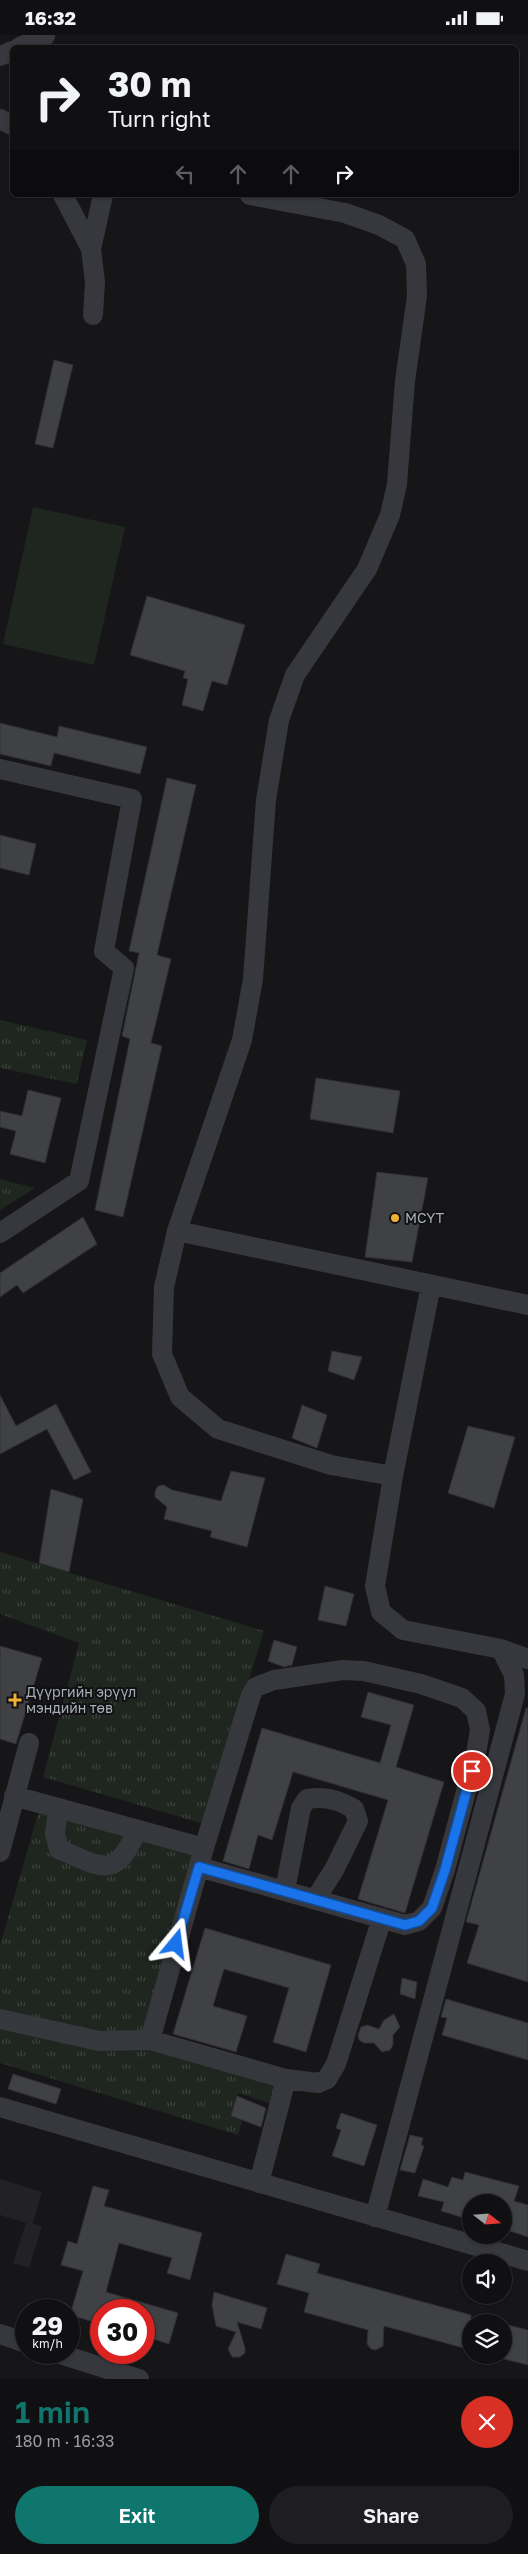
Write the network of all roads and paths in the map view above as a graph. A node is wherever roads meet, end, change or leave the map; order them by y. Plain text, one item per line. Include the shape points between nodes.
1 (64, 197) edge
2 (103, 197) edge
3 (261, 197) edge
4 (90, 249) junction
5 (93, 315) dead end
6 (0, 769) edge
7 (177, 1231) junction
8 (0, 1233) edge
9 (430, 1285) junction
10 (528, 1305) edge
11 (393, 1475) junction
12 (501, 1649) junction
13 (528, 1659) edge
14 (29, 1743) dead end
15 (14, 1796) junction
16 (58, 1809) junction
17 (137, 1831) junction
18 (204, 1848) junction
19 (0, 1852) edge
20 (199, 1867) junction
21 (285, 1890) junction
22 (316, 1898) junction
23 (382, 1918) junction
24 (0, 2019) edge
25 (150, 2040) junction
26 (286, 2079) junction
27 (0, 2107) edge
28 (259, 2183) junction
29 (375, 2217) junction
30 (528, 2261) edge
31 (0, 2334) edge
32 (15, 2339) edge
33 (80, 2360) edge
34 (139, 2379) edge

1 - 4 street
2 - 4 street
3 - 7 street via 345,213 379,225 405,239 416,264 417,296 404,381 397,484 390,515 367,569 295,675 279,720 266,800 253,979 242,1040
4 - 5 street via 95,282
6 - 8 street via 132,799 104,951 124,968 80,1181
7 - 9 street
7 - 11 street via 164,1287 162,1354 180,1397 218,1429 331,1465
9 - 10 street
9 - 11 street
11 - 12 street via 375,1586 381,1612 403,1630
12 - 13 street
12 - 29 street via 514,1675 515,1694
14 - 15 street
15 - 16 street
15 - 19 street
16 - 17 street
16 - 17 street via 54,1834 59,1849 101,1865 116,1864 122,1860
17 - 18 street
18 - 20 street
18 - 23 street via 256,1687 308,1674 364,1671 421,1684 462,1698 476,1711 480,1730 464,1803 432,1908 419,1921 405,1925
20 - 21 street
20 - 25 street
21 - 22 street
21 - 22 street via 301,1808 307,1799 317,1797 343,1802 354,1809 358,1821 338,1863
22 - 23 street
23 - 26 street via 336,2064 327,2079 318,2083
24 - 25 street via 99,2041
25 - 26 street
26 - 28 street
27 - 28 street
28 - 29 street
29 - 30 street
31 - 32 street
33 - 34 street

